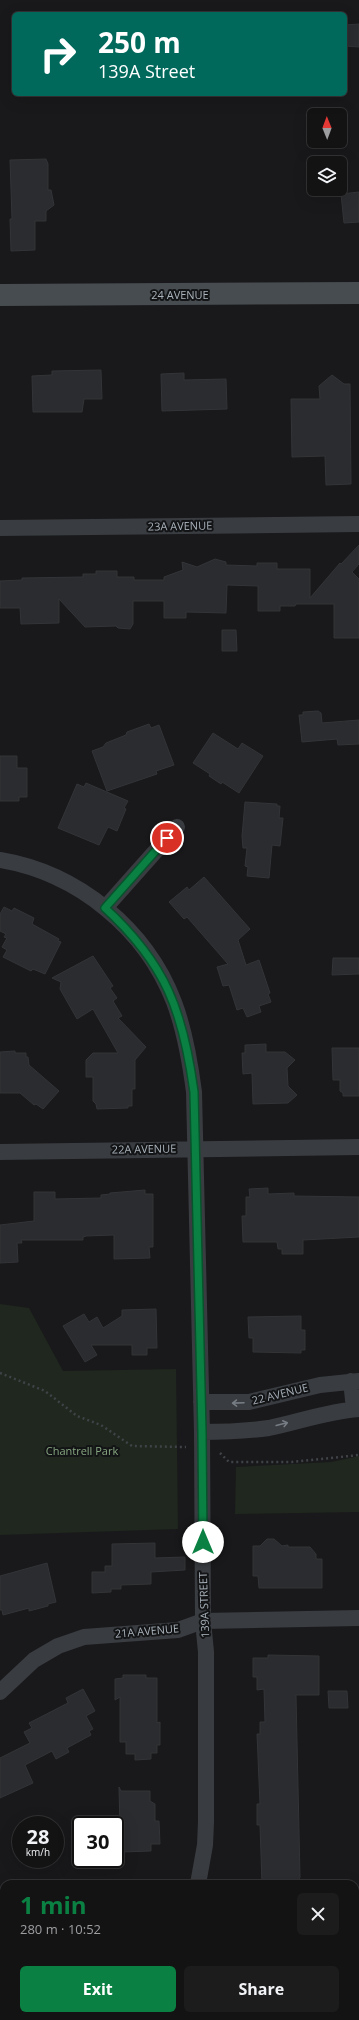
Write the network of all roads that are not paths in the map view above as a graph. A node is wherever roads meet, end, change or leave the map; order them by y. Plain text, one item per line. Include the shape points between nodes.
1 (359, 293) edge
2 (0, 295) edge
3 (359, 524) edge
4 (0, 528) edge
5 (177, 827) dead end
6 (0, 860) edge
7 (105, 908) junction
8 (359, 1147) edge
9 (195, 1148) junction
10 (0, 1152) edge
11 (355, 1381) edge
12 (201, 1402) junction
13 (356, 1409) edge
14 (202, 1432) junction
15 (359, 1618) edge
16 (203, 1621) junction
17 (0, 1692) edge
18 (199, 1880) edge

1 - 2 main road, 24 AVENUE
3 - 4 street, 23A AVENUE
5 - 7 street
6 - 7 street, 139A STREET via 62,880
7 - 9 street, 139A STREET via 126,927 145,950 174,1002 184,1030 190,1059 194,1092
8 - 9 street, 22A AVENUE
9 - 10 street, 22A AVENUE
9 - 12 street, 139A STREET
11 -> 12 street, 22 AVENUE via 320,1385 249,1402
11 - 13 street
12 - 14 street, 139A STREET
14 -> 13 street via 270,1428
14 - 16 street, 139A STREET
15 - 16 street, 21A AVENUE
16 - 17 street, 21A AVENUE via 178,1630 78,1639 58,1646 34,1660
16 - 18 street, 139A STREET via 206,1652 206,1822

